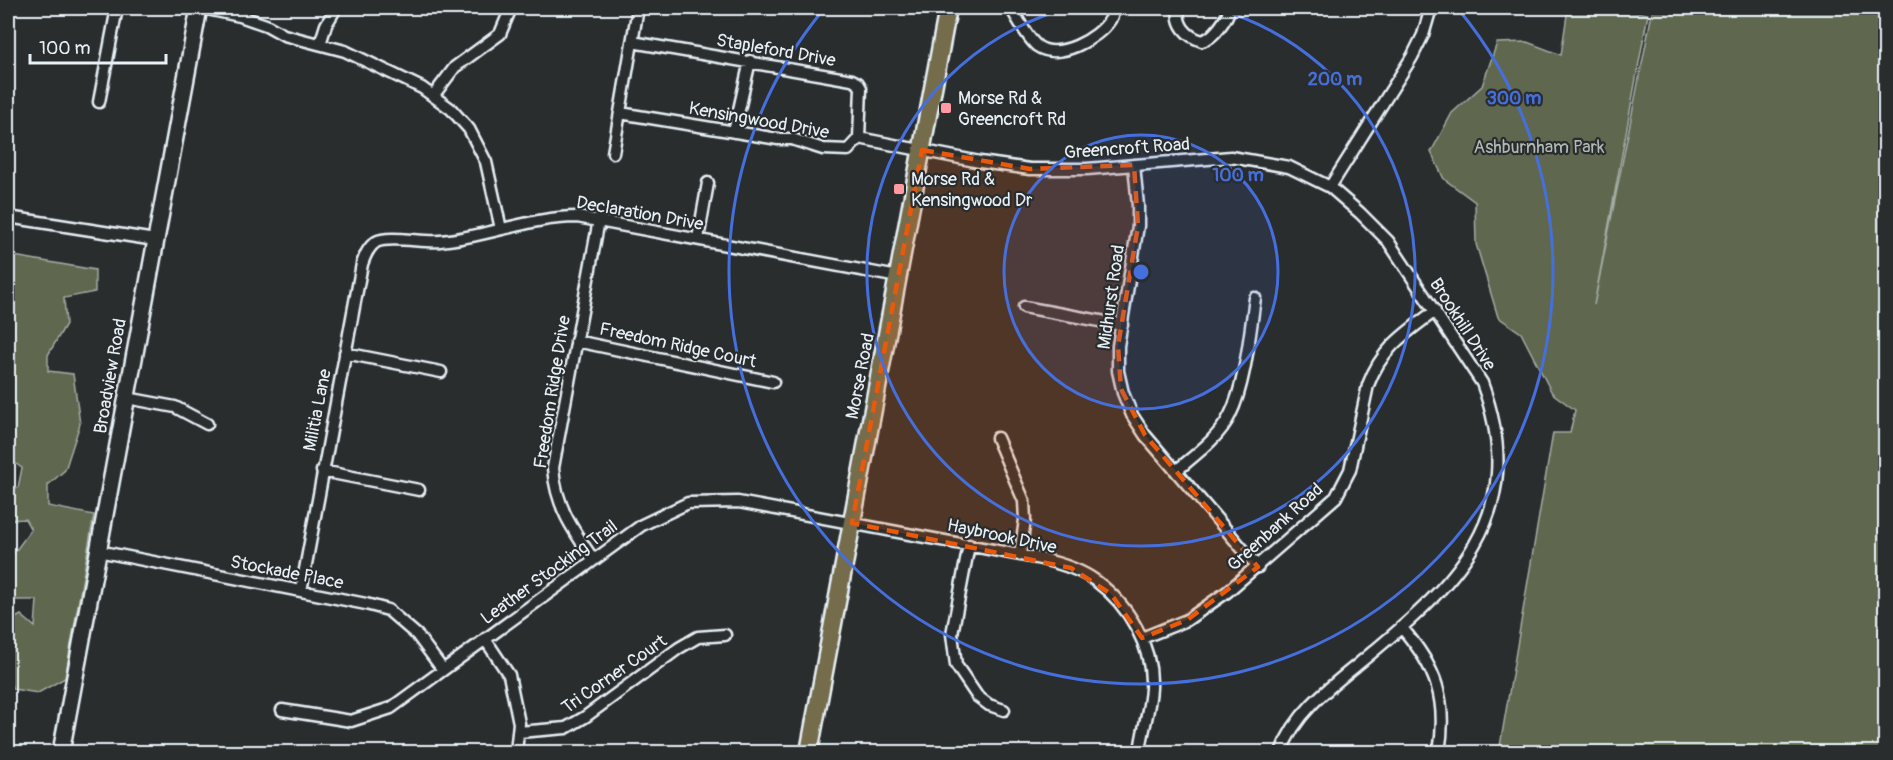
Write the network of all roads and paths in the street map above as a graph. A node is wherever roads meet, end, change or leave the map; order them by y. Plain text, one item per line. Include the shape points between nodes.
1 (117, 8) edge
2 (200, 8) edge
3 (336, 8) edge
4 (511, 8) edge
5 (638, 8) edge
6 (948, 8) edge
7 (1011, 8) edge
8 (1115, 8) edge
9 (1179, 8) edge
10 (1230, 8) edge
11 (1431, 8) edge
12 (632, 42) junction
13 (320, 44) junction
14 (750, 61) junction
15 (433, 96) junction
16 (99, 102) dead end
17 (620, 113) junction
18 (734, 132) junction
19 (858, 138) junction
20 (922, 150) junction
21 (613, 153) dead end
22 (1134, 165) junction
23 (708, 183) dead end
24 (1330, 187) junction
25 (8, 217) edge
26 (598, 220) junction
27 (501, 229) junction
28 (698, 239) junction
29 (155, 240) junction
30 (377, 241) joint
31 (898, 277) junction
32 (1255, 298) dead end
33 (1024, 307) dead end
34 (1435, 311) junction
35 (1122, 325) junction
36 (576, 341) junction
37 (345, 352) junction
38 (441, 372) dead end
39 (773, 382) dead end
40 (127, 398) junction
41 (207, 424) dead end
42 (997, 438) dead end
43 (322, 471) junction
44 (1176, 471) junction
45 (419, 490) dead end
46 (852, 523) junction
47 (969, 545) junction
48 (98, 551) junction
49 (1020, 554) junction
50 (593, 560) junction
51 (1258, 567) junction
52 (301, 591) junction
53 (1402, 628) junction
54 (725, 635) dead end
55 (1142, 638) junction
56 (485, 639) junction
57 (443, 670) junction
58 (282, 710) dead end
59 (1004, 710) dead end
60 (519, 732) junction
61 (61, 753) edge
62 (516, 753) edge
63 (809, 753) edge
64 (1140, 753) edge
65 (1281, 753) edge
66 (1438, 753) edge

1 - 16 street
2 - 13 street via 240,16 284,35
2 - 29 street, Broadview Road
3 - 13 street
4 - 15 street via 500,34 455,68
5 - 12 street
6 - 20 main road, Morse Road
7 - 8 street via 1037,46 1054,52 1071,50 1098,32
9 - 10 street via 1179,24 1202,41 1211,36
11 - 24 street via 1412,57
12 - 14 street, Stapleford Drive
12 - 17 street
13 - 15 street via 345,51
14 - 18 street
14 - 19 street, Stapleford Drive via 858,83 862,94
15 - 27 street via 470,129 486,162
17 - 18 street, Kensingwood Drive
17 - 21 street
18 - 19 street, Kensingwood Drive via 792,139 823,149 848,150
19 - 20 street
20 - 22 street, Greencroft Road via 1030,169
20 - 31 main road, Morse Road
22 - 24 street, Greencroft Road via 1231,157 1289,167
22 - 35 street, Midhurst Road via 1138,226
23 - 28 street
24 - 34 street, Brookhill Drive via 1388,241
25 - 29 street
26 - 27 street, Declaration Drive via 552,217
26 - 28 street, Declaration Drive
26 - 36 street, Freedom Ridge Drive
27 - 30 street, Declaration Drive via 440,242
28 - 31 street, Declaration Drive
29 - 40 street, Broadview Road
30 - 37 street, Militia Lane via 367,250 362,264
31 - 46 main road, Morse Road
32 - 44 street via 1230,417
33 - 35 street
34 - 51 street, Greenbank Road via 1390,345 1372,373 1350,470 1336,497
34 - 53 street, Brookhill Drive via 1469,360 1488,398 1496,436 1496,479 1486,521 1471,552 1453,577
35 - 44 street, Midhurst Road via 1118,346 1121,389 1145,435
36 - 39 street, Freedom Ridge Court
36 - 50 street, Freedom Ridge Drive via 553,468 555,489 570,526
37 - 38 street
37 - 43 street, Militia Lane
40 - 41 street via 175,407
40 - 48 street, Broadview Road
42 - 49 street via 1024,501
43 - 45 street
43 - 52 street, Militia Lane
44 - 51 street, Midhurst Road
46 - 47 street, Haybrook Drive
46 - 50 street, Leather Stocking Trail via 738,502 688,504 642,525
46 - 63 main road, Morse Road
47 - 49 street, Haybrook Drive
47 - 59 street via 952,634 956,665 977,696
48 - 52 street, Stockade Place
48 - 61 street, Broadview Road
49 - 55 street, Haybrook Drive via 1071,568 1095,580 1125,609
50 - 56 street, Leather Stocking Trail
51 - 55 street, Greenbank Road via 1187,620
52 - 57 street, Stockade Place via 388,610 417,635
53 - 65 street, Brookhill Drive via 1323,693 1285,740
53 - 66 street via 1433,671 1441,698
54 - 60 street, Tri Corner Court via 698,637 679,648 566,729
55 - 64 street, Haybrook Drive via 1151,690
56 - 57 street, Leather Stocking Trail
56 - 60 street via 508,675
57 - 58 street, Leather Stocking Trail via 391,708 351,721
60 - 62 street

